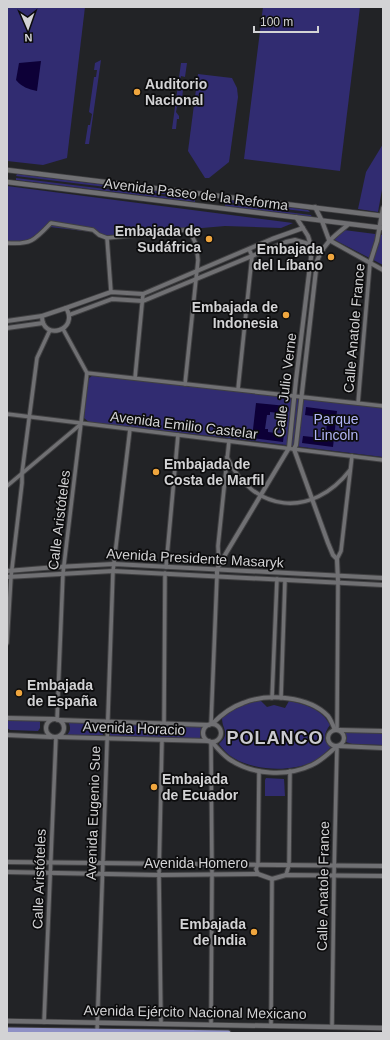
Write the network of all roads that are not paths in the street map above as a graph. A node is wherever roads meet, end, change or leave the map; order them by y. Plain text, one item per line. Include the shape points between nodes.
1 (7, 170) edge
2 (7, 182) edge
3 (315, 208) junction
4 (383, 208) edge
5 (382, 216) edge
6 (296, 217) junction
7 (322, 221) junction
8 (349, 224) junction
9 (303, 228) junction
10 (381, 228) edge
11 (107, 238) junction
12 (329, 240) junction
13 (7, 243) edge
14 (312, 245) junction
15 (249, 249) junction
16 (252, 256) junction
17 (370, 263) junction
18 (383, 270) edge
19 (197, 272) junction
20 (196, 279) junction
21 (111, 292) junction
22 (144, 294) junction
23 (143, 301) junction
24 (66, 308) junction
25 (69, 315) junction
26 (42, 316) junction
27 (7, 321) edge
28 (43, 323) junction
29 (7, 328) edge
30 (63, 329) junction
31 (50, 330) junction
32 (87, 373) junction
33 (135, 378) junction
34 (296, 380) junction
35 (304, 381) junction
36 (185, 384) junction
37 (238, 389) junction
38 (294, 396) junction
39 (302, 397) junction
40 (358, 403) junction
41 (383, 406) edge
42 (7, 414) edge
43 (29, 416) junction
44 (81, 424) junction
45 (130, 429) junction
46 (178, 435) junction
47 (229, 441) junction
48 (289, 448) junction
49 (294, 449) junction
50 (227, 456) junction
51 (352, 456) junction
52 (383, 460) edge
53 (350, 470) junction
54 (22, 473) junction
55 (7, 486) edge
56 (261, 495) junction
57 (313, 499) junction
58 (337, 559) junction
59 (114, 564) junction
60 (219, 565) junction
61 (64, 566) junction
62 (166, 567) junction
63 (113, 570) junction
64 (217, 570) junction
65 (9, 571) edge
66 (63, 573) junction
67 (165, 573) junction
68 (216, 576) junction
69 (337, 576) junction
70 (9, 577) edge
71 (383, 578) edge
72 (277, 579) junction
73 (285, 580) junction
74 (338, 582) junction
75 (383, 585) edge
76 (7, 643) edge
77 (272, 698) junction
78 (281, 698) junction
79 (7, 718) edge
80 (56, 720) junction
81 (107, 721) junction
82 (164, 723) junction
83 (211, 724) junction
84 (337, 730) junction
85 (383, 731) edge
86 (7, 735) edge
87 (55, 737) junction
88 (106, 738) junction
89 (162, 740) junction
90 (210, 741) junction
91 (337, 746) junction
92 (383, 748) edge
93 (259, 771) junction
94 (290, 771) junction
95 (7, 862) edge
96 (51, 862) junction
97 (102, 864) junction
98 (160, 864) junction
99 (212, 864) junction
100 (258, 864) junction
101 (289, 865) junction
102 (334, 866) junction
103 (383, 866) edge
104 (7, 872) edge
105 (50, 873) junction
106 (102, 874) junction
107 (212, 874) junction
108 (258, 874) junction
109 (160, 875) junction
110 (286, 875) junction
111 (334, 875) junction
112 (383, 876) edge
113 (272, 879) junction
114 (7, 1021) edge
115 (44, 1022) junction
116 (97, 1022) junction
117 (161, 1024) junction
118 (211, 1025) junction
119 (271, 1026) junction
120 (332, 1027) junction
121 (383, 1028) edge
122 (7, 1030) edge
123 (97, 1032) edge
124 (228, 1033) edge

1 - 3 main road, Avenida Paseo de la Reforma
2 - 6 main road, Avenida Paseo de la Reforma
3 - 5 main road, Avenida Paseo de la Reforma
3 - 7 street
4 - 5 street, Calle Anatole France
5 - 10 street, Calle Anatole France
6 - 7 main road, Avenida Paseo de la Reforma
6 - 9 street, Calle Julio Verne
7 - 8 main road, Avenida Paseo de la Reforma
7 - 12 street
8 - 10 main road, Avenida Paseo de la Reforma
8 - 12 street, Calle Julio Verne
9 - 14 street, Calle Julio Verne
9 - 15 street
10 - 17 street, Calle Anatole France
11 - 13 street via 92,230 51,223 36,239 24,244
11 - 19 street via 184,230 191,234 196,244
11 - 21 street
12 - 17 street
12 - 35 street, Calle Julio Verne via 317,261
14 - 16 street via 295,240
14 - 34 street, Calle Julio Verne
15 - 16 street
15 - 19 street
16 - 20 street
16 - 37 street
17 - 18 street
17 - 40 street, Calle Anatole France
19 - 20 street
19 - 22 street
20 - 23 street
20 - 36 street
21 - 22 street
21 - 24 street
22 - 23 street
23 - 25 street via 112,299
23 - 33 street
24 - 25 street
24 - 26 street
25 - 30 street
26 - 27 street
26 - 28 street
28 - 29 street
28 - 31 street
30 - 31 street
30 - 32 street
31 - 43 street via 37,358
32 - 33 street
32 - 44 street, Calle Aristóteles
33 - 36 street
34 - 35 street via 299,383
34 - 38 street, Calle Julio Verne
35 - 39 street, Calle Julio Verne
36 - 37 street
37 - 38 street
38 - 39 street
38 - 48 street, Calle Julio Verne
39 - 40 street
39 - 49 street, Calle Julio Verne
40 - 41 street
42 - 43 street, Avenida Emilio Castelar
43 - 44 street, Avenida Emilio Castelar
43 - 54 street
44 - 45 street, Avenida Emilio Castelar
44 - 54 street
44 - 61 street, Calle Aristóteles
45 - 46 street, Avenida Emilio Castelar
45 - 59 street, Avenida Eugenio Sue
46 - 47 street, Avenida Emilio Castelar
46 - 62 street
47 - 48 street, Avenida Emilio Castelar
47 - 50 street
48 - 49 street, Avenida Emilio Castelar
48 - 56 street, Calle Julio Verne
49 - 51 street, Avenida Emilio Castelar
49 - 57 street
50 - 56 street via 239,477 248,487
50 - 60 street via 218,546
51 - 52 street, Avenida Emilio Castelar
51 - 53 street
53 - 57 street via 331,490
53 - 58 street via 341,551
54 - 55 street
54 - 65 street
56 - 57 street via 287,503
56 - 60 street, Calle Julio Verne
57 - 58 street
58 - 69 street
59 - 61 street, Avenida Presidente Masaryk
59 - 62 street, Avenida Presidente Masaryk
59 - 63 street, Avenida Eugenio Sue
60 - 64 street, Calle Julio Verne
61 - 65 street, Avenida Presidente Masaryk
61 - 66 street, Calle Aristóteles
62 - 64 street, Avenida Presidente Masaryk
63 - 66 street, Avenida Presidente Masaryk
63 - 67 street, Avenida Presidente Masaryk
63 - 81 street, Avenida Eugenio Sue
64 - 68 street, Calle Julio Verne
64 - 69 street, Avenida Presidente Masaryk
65 - 70 street
66 - 70 street, Avenida Presidente Masaryk
66 - 80 street, Calle Aristóteles
67 - 68 street, Avenida Presidente Masaryk
67 - 82 street
68 - 72 street, Avenida Presidente Masaryk
68 - 83 street
69 - 71 street, Avenida Presidente Masaryk
69 - 74 street
70 - 76 street
72 - 73 street, Avenida Presidente Masaryk
72 - 77 street
73 - 74 street, Avenida Presidente Masaryk
73 - 78 street
74 - 75 street, Avenida Presidente Masaryk
74 - 84 street
77 - 78 street
77 - 83 street via 242,703
78 - 84 street via 304,702 315,707 328,716
79 - 80 street, Avenida Horacio
80 - 81 street, Avenida Horacio
80 - 87 street via 47,727 48,733
80 - 87 street via 64,725 64,731 61,736
81 - 82 street, Avenida Horacio
81 - 88 street, Avenida Eugenio Sue
82 - 83 street, Avenida Horacio
83 - 90 street via 205,728 204,733 205,738
83 - 90 street via 220,728 221,733 218,740
84 - 85 street
84 - 91 street via 345,736 344,743
84 - 91 street via 331,732 328,738 331,745
86 - 87 street, Avenida Horacio
87 - 88 street, Avenida Horacio
87 - 96 street, Calle Aristóteles
88 - 89 street, Avenida Horacio
88 - 97 street, Avenida Eugenio Sue
89 - 90 street, Avenida Horacio
89 - 98 street
90 - 93 street via 229,759
90 - 99 street
91 - 92 street
91 - 94 street via 312,765
91 - 102 street, Calle Anatole France
93 - 94 street
93 - 100 street
94 - 101 street
95 - 96 street, Avenida Homero
96 - 97 street, Avenida Homero
96 - 105 street, Calle Aristóteles
97 - 98 street, Avenida Homero
97 - 106 street, Avenida Eugenio Sue
98 - 99 street, Avenida Homero
98 - 109 street
99 - 100 street, Avenida Homero
99 - 107 street
100 - 101 street, Avenida Homero
100 - 108 street
101 - 102 street, Avenida Homero
101 - 110 street
102 - 103 street, Avenida Homero
102 - 111 street, Calle Anatole France
104 - 105 street, Avenida Homero
105 - 106 street, Avenida Homero
105 - 115 street, Calle Aristóteles
106 - 109 street, Avenida Homero
106 - 116 street, Avenida Eugenio Sue
107 - 108 street, Avenida Homero
107 - 109 street, Avenida Homero
107 - 118 street
108 - 113 street, Avenida Homero
109 - 117 street
110 - 111 street
110 - 113 street
111 - 112 street
111 - 120 street, Calle Anatole France
113 - 119 street
114 - 115 main road, Avenida Ejército Nacional Mexicano
115 - 116 main road, Avenida Ejército Nacional Mexicano
116 - 117 main road, Avenida Ejército Nacional Mexicano
116 - 123 street, Avenida Eugenio Sue
117 - 118 main road, Avenida Ejército Nacional Mexicano
118 - 119 main road, Avenida Ejército Nacional Mexicano
119 - 120 main road, Avenida Ejército Nacional Mexicano
120 - 121 main road, Avenida Ejército Nacional Mexicano
122 - 123 main road, Avenida Ejército Nacional Mexicano
123 - 124 main road, Avenida Ejército Nacional Mexicano

